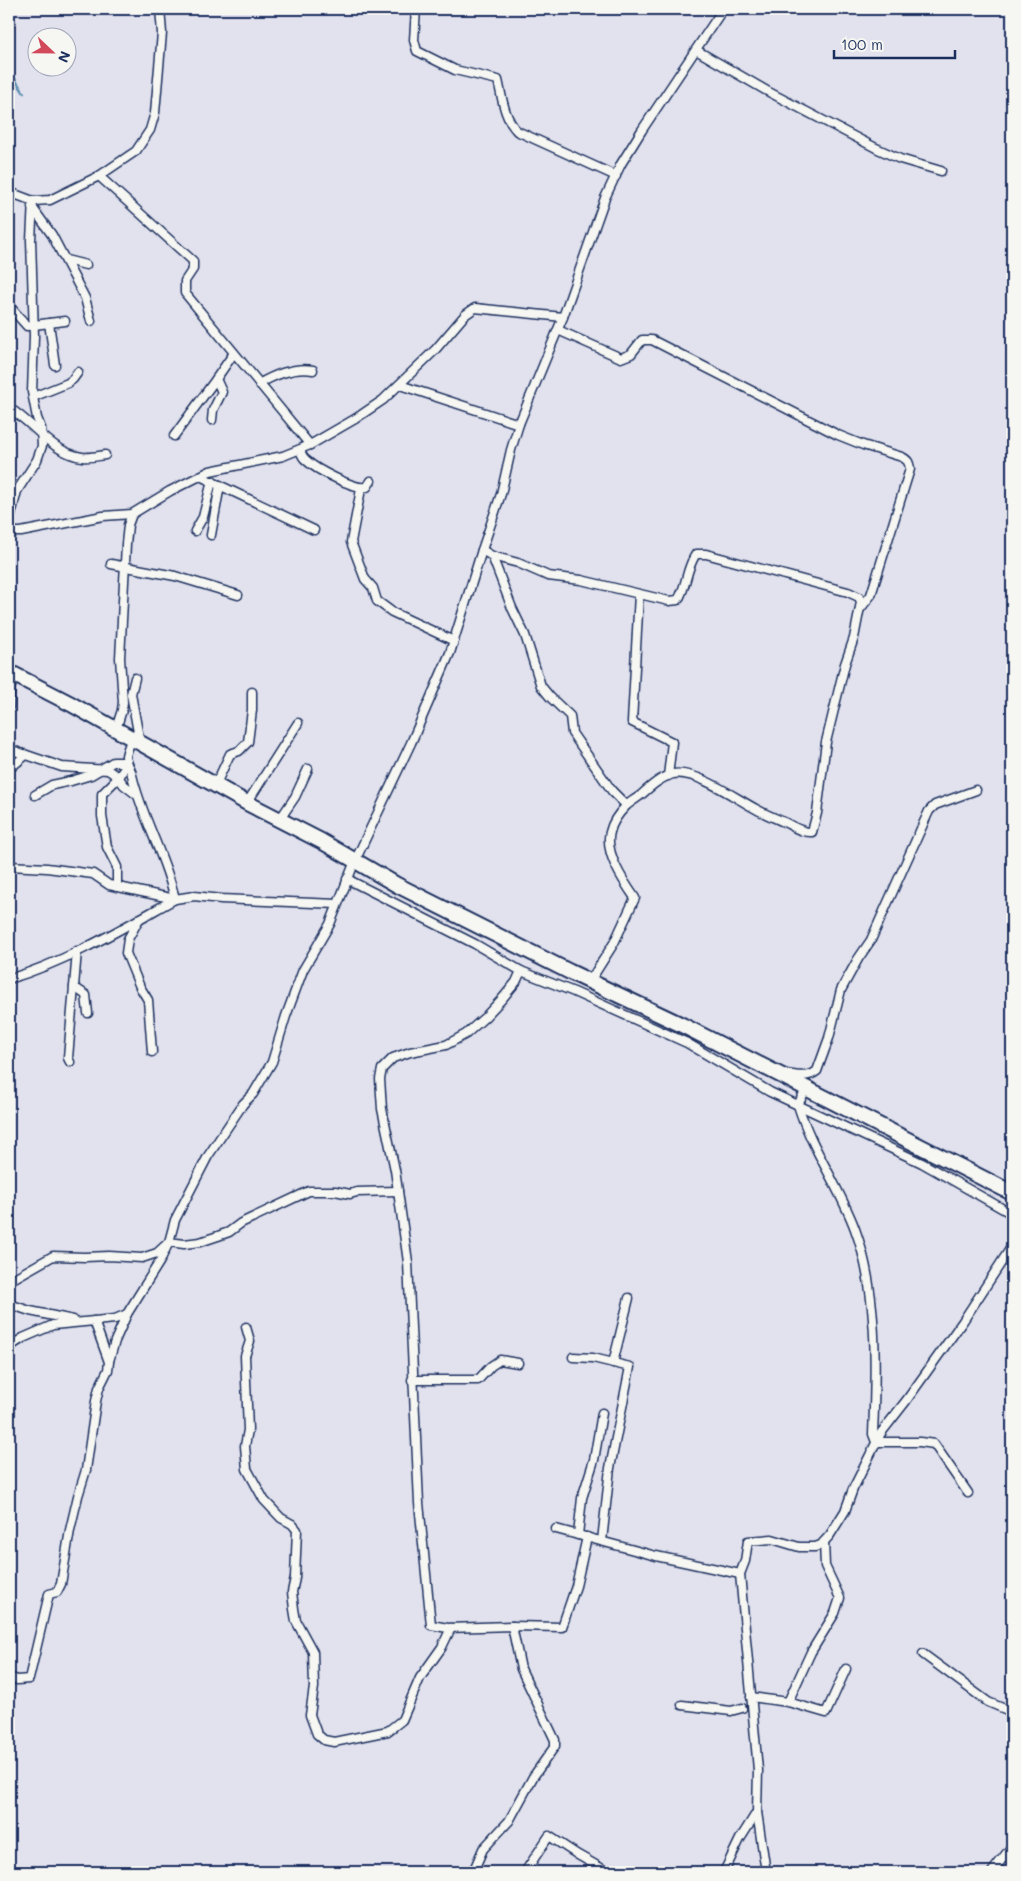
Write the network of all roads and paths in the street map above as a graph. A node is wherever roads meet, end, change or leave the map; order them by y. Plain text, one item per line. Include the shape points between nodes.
1 (160, 9) edge
2 (416, 9) edge
3 (724, 9) edge
4 (696, 50) junction
5 (942, 171) dead end
6 (98, 176) junction
7 (616, 176) junction
8 (9, 192) edge
9 (32, 204) junction
10 (66, 260) junction
11 (86, 264) dead end
12 (9, 308) edge
13 (563, 317) junction
14 (91, 321) dead end
15 (65, 322) dead end
16 (49, 323) junction
17 (34, 325) junction
18 (558, 330) junction
19 (234, 353) junction
20 (55, 365) dead end
21 (313, 370) dead end
22 (78, 372) dead end
23 (216, 379) junction
24 (259, 384) junction
25 (400, 385) junction
26 (33, 397) junction
27 (9, 408) edge
28 (212, 420) dead end
29 (519, 424) junction
30 (42, 436) junction
31 (174, 436) dead end
32 (310, 445) junction
33 (300, 450) junction
34 (105, 455) dead end
35 (200, 476) junction
36 (371, 481) dead end
37 (212, 482) junction
38 (220, 485) junction
39 (361, 489) junction
40 (132, 514) junction
41 (9, 523) edge
42 (314, 530) dead end
43 (195, 531) dead end
44 (9, 532) edge
45 (211, 535) dead end
46 (482, 550) junction
47 (492, 556) junction
48 (111, 564) dead end
49 (125, 566) junction
50 (639, 594) junction
51 (238, 595) dead end
52 (860, 609) junction
53 (454, 641) junction
54 (11, 673) edge
55 (135, 678) dead end
56 (252, 692) dead end
57 (9, 707) edge
58 (298, 723) dead end
59 (116, 730) junction
60 (136, 740) junction
61 (9, 749) edge
62 (26, 755) junction
63 (127, 762) junction
64 (9, 769) edge
65 (102, 769) junction
66 (308, 770) dead end
67 (668, 776) junction
68 (118, 777) junction
69 (215, 786) junction
70 (976, 790) dead end
71 (35, 795) dead end
72 (137, 796) junction
73 (247, 803) junction
74 (626, 805) junction
75 (280, 818) junction
76 (355, 861) junction
77 (9, 866) edge
78 (347, 879) junction
79 (117, 887) junction
80 (175, 899) junction
81 (337, 904) junction
82 (139, 919) junction
83 (77, 951) junction
84 (521, 971) junction
85 (9, 980) edge
86 (590, 981) junction
87 (74, 986) junction
88 (88, 1013) dead end
89 (152, 1052) dead end
90 (70, 1062) dead end
91 (774, 1072) junction
92 (806, 1089) junction
93 (798, 1105) junction
94 (398, 1191) junction
95 (1012, 1193) edge
96 (1012, 1214) edge
97 (169, 1242) junction
98 (1012, 1246) edge
99 (9, 1281) edge
100 (629, 1298) dead end
101 (9, 1304) edge
102 (127, 1314) junction
103 (94, 1321) junction
104 (80, 1322) junction
105 (246, 1327) dead end
106 (9, 1347) edge
107 (573, 1357) dead end
108 (109, 1362) junction
109 (518, 1363) dead end
110 (613, 1363) junction
111 (412, 1380) junction
112 (602, 1413) dead end
113 (876, 1442) junction
114 (968, 1493) dead end
115 (556, 1529) dead end
116 (578, 1535) junction
117 (587, 1537) junction
118 (602, 1541) junction
119 (824, 1542) junction
120 (740, 1574) junction
121 (512, 1626) junction
122 (451, 1628) junction
123 (923, 1654) dead end
124 (846, 1669) dead end
125 (9, 1677) edge
126 (751, 1698) junction
127 (788, 1702) junction
128 (682, 1705) dead end
129 (742, 1708) junction
130 (752, 1709) junction
131 (1012, 1712) edge
132 (757, 1812) junction
133 (1012, 1846) edge
134 (473, 1872) edge
135 (525, 1872) edge
136 (608, 1872) edge
137 (724, 1872) edge
138 (766, 1872) edge
139 (992, 1872) edge

1 - 6 street via 162,43 155,113 150,130 136,151
2 - 7 street via 414,47 420,54 455,70 498,80 505,111 517,132
3 - 4 street
4 - 5 street via 892,156
4 - 7 street via 642,130
6 - 9 street via 50,200
6 - 19 street via 193,261 185,282 185,293
7 - 13 street
8 - 9 street
9 - 10 street
9 - 17 street
10 - 11 street
10 - 14 street via 85,298
12 - 17 street via 27,326
13 - 18 street
13 - 25 street via 475,308
15 - 16 street
16 - 17 street
16 - 20 street
17 - 26 street
18 - 29 street
18 - 52 street via 621,358 631,354 642,340 652,340 838,435 907,460 910,469 879,570 871,595
19 - 23 street
19 - 24 street
21 - 24 street via 286,372
22 - 26 street via 68,383
23 - 28 street via 222,392
23 - 31 street
24 - 32 street
25 - 29 street
25 - 32 street via 368,410
26 - 30 street
27 - 30 street
29 - 46 street
30 - 34 street via 68,454 84,458
30 - 41 street via 37,460 18,491
32 - 33 street
33 - 35 street
33 - 39 street via 305,460
35 - 37 street
35 - 40 street
36 - 39 street
37 - 38 street
37 - 43 street via 203,517
38 - 42 street
38 - 45 street
39 - 53 street via 350,542 377,601 392,612
40 - 44 street
40 - 49 street
46 - 47 street
46 - 53 street
47 - 50 street via 548,576
47 - 74 street via 525,635 541,686 570,716 572,733 612,791
48 - 49 street
49 - 51 street via 175,576
49 - 59 street via 120,658 123,702
50 - 52 street via 678,600 691,561 696,554 706,554 848,592 859,597
50 - 67 street via 632,722 672,742
52 - 67 street via 826,742 812,832 756,809 712,784 678,774
53 - 76 street via 411,743
54 - 57 street
54 - 59 highway
55 - 60 street via 131,694
56 - 69 street via 248,742 230,754
58 - 73 street
59 - 60 highway
60 - 63 street via 126,756
60 - 69 highway
61 - 62 street
62 - 64 street
62 - 65 street via 62,767
63 - 65 street via 114,762
63 - 68 street
63 - 72 street
65 - 68 street
65 - 71 street via 52,785
66 - 75 street
67 - 74 street
68 - 72 street
68 - 79 street via 102,794 102,816 107,847 117,867
69 - 73 highway
70 - 91 street via 935,805 928,811 871,940 841,990 829,1038 816,1070 804,1076
72 - 80 street via 168,871
73 - 75 highway
74 - 86 street via 608,837 623,880 635,898 614,943
75 - 76 highway
76 - 78 street
76 - 86 highway
77 - 79 street via 92,874
78 - 81 street
78 - 84 street
79 - 80 street
80 - 81 street via 194,896
80 - 82 street
81 - 97 street via 324,937 303,970 272,1062 208,1156 175,1220
82 - 83 street
82 - 89 street via 128,939 126,953 148,1000
83 - 85 street
83 - 87 street
84 - 93 street via 687,1043
84 - 94 street via 502,999 466,1034 446,1044 393,1058 382,1069 382,1109
86 - 91 highway
87 - 88 street via 86,995
87 - 90 street
91 - 92 highway
92 - 93 street
92 - 95 highway
93 - 96 street via 922,1163
93 - 113 street via 809,1136 852,1220 863,1254 872,1311 873,1434
94 - 97 street via 350,1194 309,1191 241,1223 229,1232 200,1242
94 - 111 street via 408,1262
97 - 99 street via 157,1253 142,1258 53,1256
97 - 102 street
98 - 113 street
100 - 110 street
101 - 104 street
102 - 103 street
102 - 108 street
103 - 104 street
103 - 108 street
104 - 106 street via 53,1325
105 - 122 street via 250,1341 245,1356 247,1468 264,1500 297,1530 296,1578 292,1592 296,1621 313,1652 315,1672 310,1715 317,1734 334,1742 388,1731 398,1725 420,1678 442,1648
107 - 110 street
108 - 125 street via 96,1401 88,1458 70,1530 61,1584 57,1592 49,1594 29,1678 17,1680
109 - 111 street via 500,1360 478,1380
110 - 118 street via 630,1367 610,1468
111 - 122 street via 430,1619 431,1625
112 - 116 street via 594,1460 582,1498
113 - 114 street via 934,1444
113 - 119 street via 844,1511
115 - 116 street
116 - 117 street
117 - 118 street
117 - 121 street via 565,1624 562,1627
118 - 120 street
119 - 120 street via 799,1547 772,1539 748,1541
119 - 127 street via 825,1566 840,1598
120 - 126 street
121 - 122 street
121 - 134 street via 521,1669 555,1746 509,1821 483,1849
123 - 131 street via 988,1702
124 - 127 street via 826,1713
126 - 127 street
126 - 129 street
126 - 130 street
128 - 129 street via 732,1711
129 - 130 street
130 - 132 street via 758,1770
132 - 137 street
132 - 138 street
133 - 139 street
135 - 136 street via 549,1836

